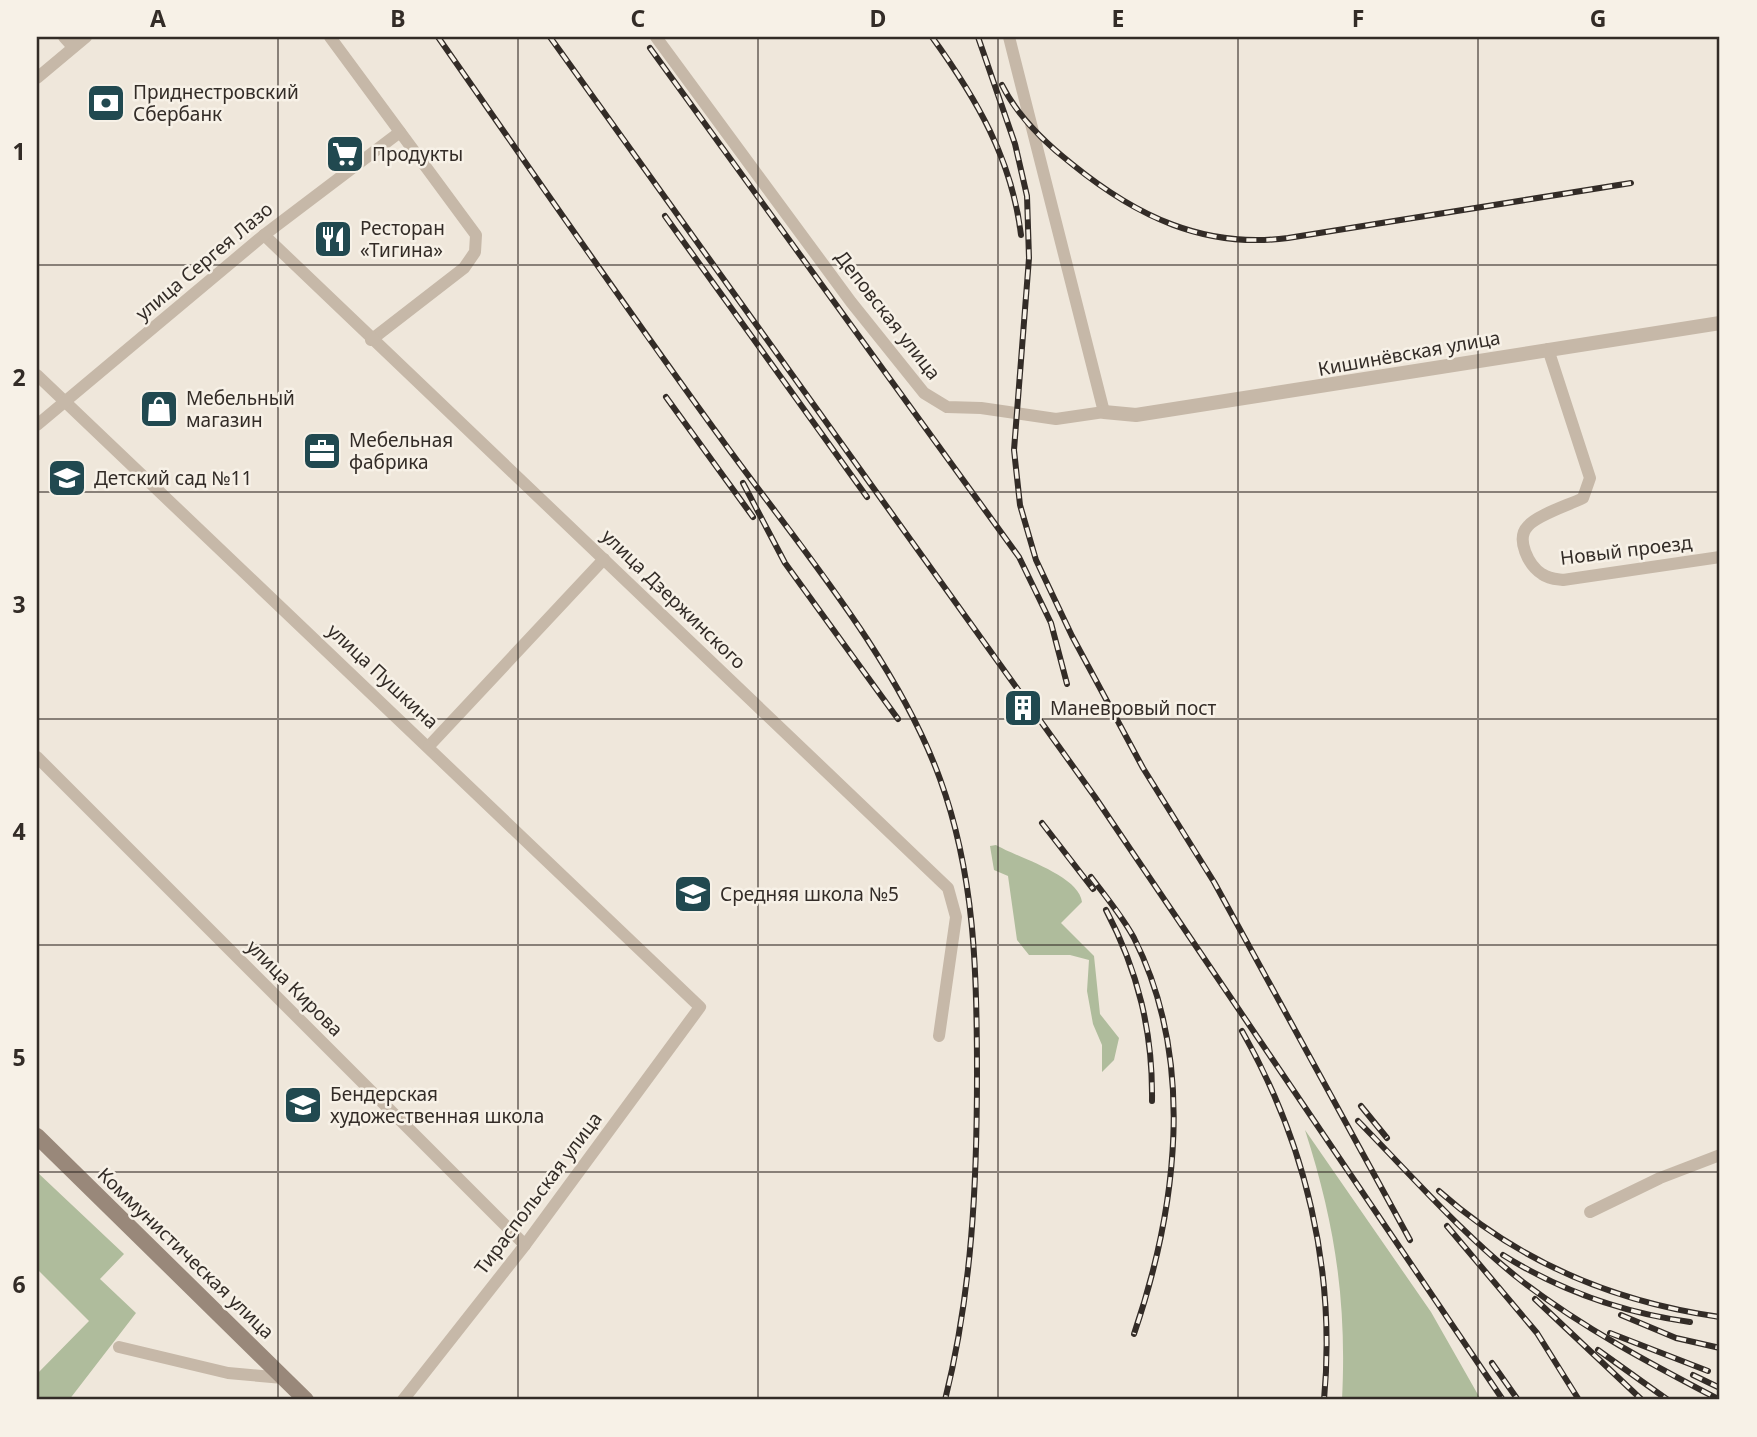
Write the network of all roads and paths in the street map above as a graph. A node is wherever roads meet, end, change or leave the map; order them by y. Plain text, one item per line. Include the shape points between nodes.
1 (64, 37) edge
2 (86, 37) edge
3 (330, 37) edge
4 (656, 37) edge
5 (1009, 37) edge
6 (73, 47) junction
7 (37, 78) edge
8 (400, 132) junction
9 (264, 235) junction
10 (1720, 323) edge
11 (371, 340) junction
12 (1548, 349) junction
13 (37, 375) edge
14 (65, 403) junction
15 (1104, 412) junction
16 (37, 425) edge
17 (1720, 557) edge
18 (604, 559) junction
19 (429, 746) junction
20 (37, 757) edge
21 (700, 1007) joint
22 (939, 1036) dead end
23 (37, 1136) edge
24 (1720, 1155) edge
25 (1590, 1212) dead end
26 (525, 1245) junction
27 (119, 1347) dead end
28 (283, 1378) junction
29 (306, 1400) edge
30 (403, 1400) edge

1 - 6 street
2 - 6 street
3 - 8 street
4 - 15 street, Деповская улица via 851,302 924,393 947,407 1056,419
5 - 15 street
6 - 7 street
8 - 9 street, улица Сергея Лазо
8 - 11 street via 472,227 477,243 464,268
9 - 11 street, улица Дзержинского
9 - 14 street, улица Сергея Лазо
10 - 12 street, Кишинёвская улица
11 - 18 street, улица Дзержинского
12 - 15 street, Кишинёвская улица via 1136,415
12 - 17 street, Новый проезд via 1590,478 1583,498 1528,526 1522,535 1532,565 1551,579 1563,580
13 - 14 street, улица Пушкина
14 - 16 street, улица Сергея Лазо
14 - 19 street, улица Пушкина
18 - 19 street
18 - 22 street, улица Дзержинского via 948,888 956,917
19 - 21 street, улица Пушкина
20 - 26 street, улица Кирова
21 - 26 street, Тираспольская улица
23 - 28 main road, Коммунистическая улица
24 - 25 street
26 - 30 street, Тираспольская улица
27 - 28 street via 228,1373
28 - 29 main road, Коммунистическая улица

